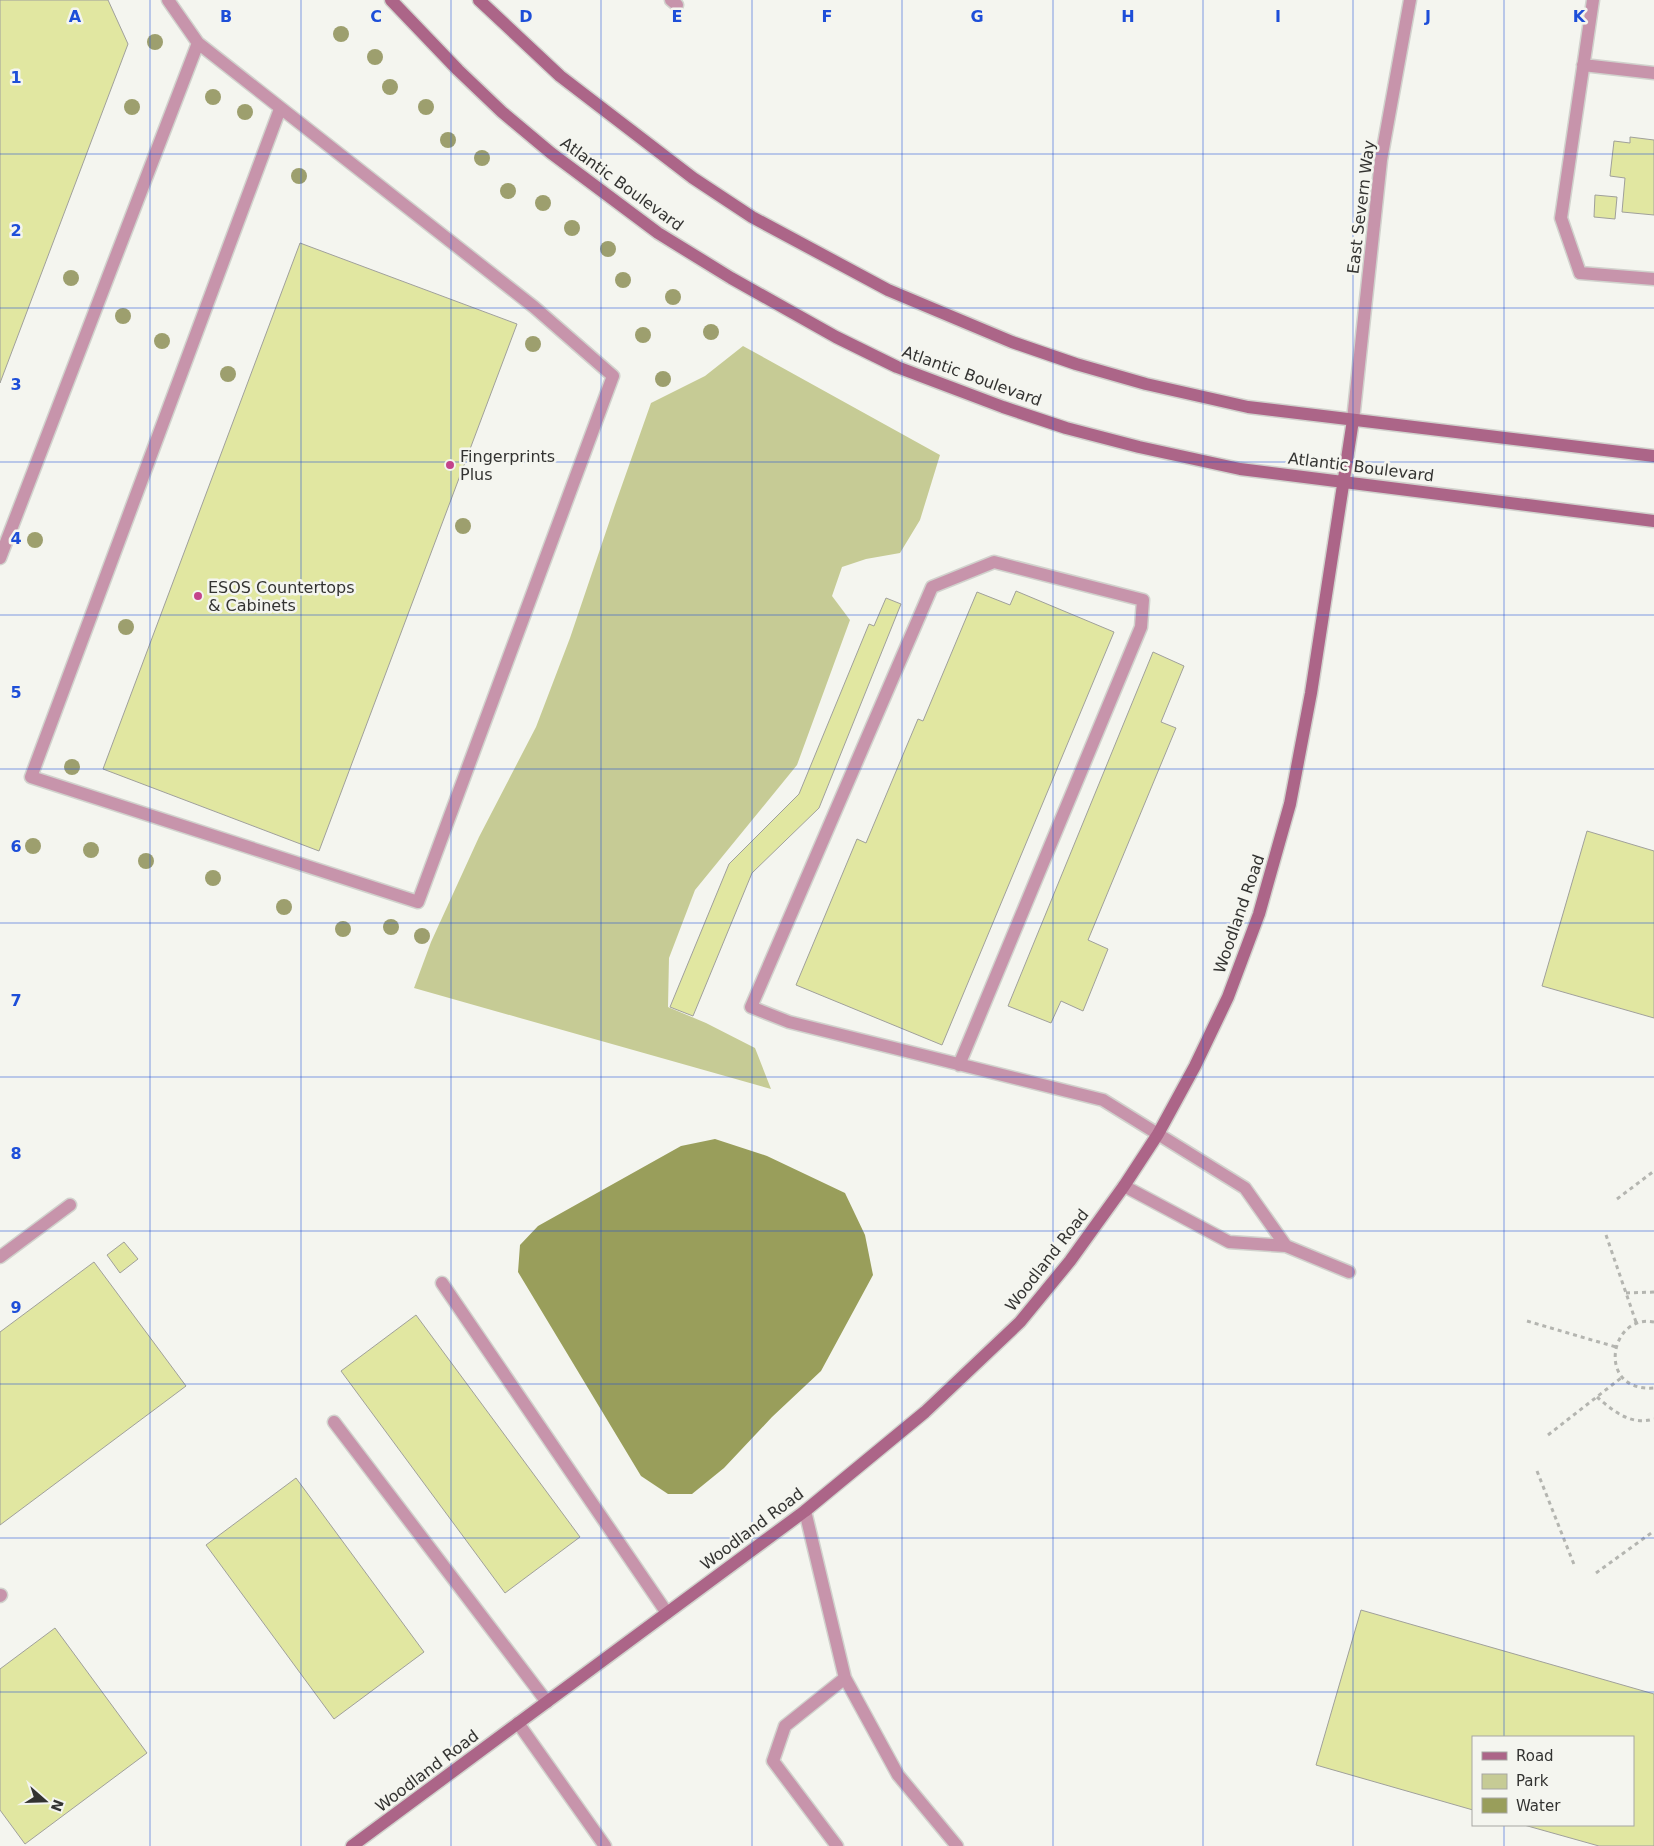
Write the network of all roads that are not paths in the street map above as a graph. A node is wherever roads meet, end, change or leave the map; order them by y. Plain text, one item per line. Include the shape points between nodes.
1 (168, 0) edge
2 (391, 0) edge
3 (479, 0) edge
4 (1410, 0) edge
5 (1593, 0) edge
6 (198, 43) junction
7 (1584, 65) junction
8 (1654, 73) edge
9 (280, 109) junction
10 (1654, 279) edge
11 (1353, 420) junction
12 (1654, 456) edge
13 (1344, 481) junction
14 (1654, 521) edge
15 (0, 558) edge
16 (958, 1065) junction
17 (1158, 1134) junction
18 (1124, 1186) junction
19 (70, 1205) dead end
20 (1286, 1246) junction
21 (0, 1257) edge
22 (1349, 1272) dead end
23 (442, 1283) dead end
24 (334, 1422) dead end
25 (805, 1511) junction
26 (667, 1613) junction
27 (845, 1678) junction
28 (547, 1702) junction
29 (518, 1723) junction
30 (352, 1846) edge
31 (605, 1846) edge
32 (837, 1846) edge
33 (957, 1846) edge

1 - 6 street
2 - 13 main road, Atlantic Boulevard via 502,112 600,191 731,278 845,341 897,367 1066,428 1240,469
3 - 11 main road via 560,76 693,178 752,217 888,290 1012,342 1146,384 1248,407
4 - 11 street, East Severn Way via 1382,160
5 - 7 street
6 - 9 street
6 - 15 street
7 - 8 street
7 - 10 street via 1561,218 1580,273
9 - 9 street via 534,308 613,376 418,902 31,777
11 - 12 main road
11 - 13 main road, Woodland Road
13 - 14 main road, Atlantic Boulevard
13 - 17 main road, Woodland Road via 1290,804 1259,914 1228,997
16 - 16 street via 1141,626 1143,600 994,562 932,587 751,1007 789,1022
16 - 17 street via 1103,1100
17 - 18 main road, Woodland Road
17 - 20 street via 1245,1188
18 - 20 street via 1229,1242
18 - 25 main road, Woodland Road via 1070,1261 1020,1322 925,1412
19 - 21 street
20 - 22 street
23 - 26 street
24 - 28 street
25 - 26 main road, Woodland Road
25 - 27 street
26 - 28 main road, Woodland Road
27 - 32 street via 785,1726 773,1761
27 - 33 street via 898,1776
28 - 29 main road, Woodland Road
29 - 30 main road, Woodland Road
29 - 31 street

